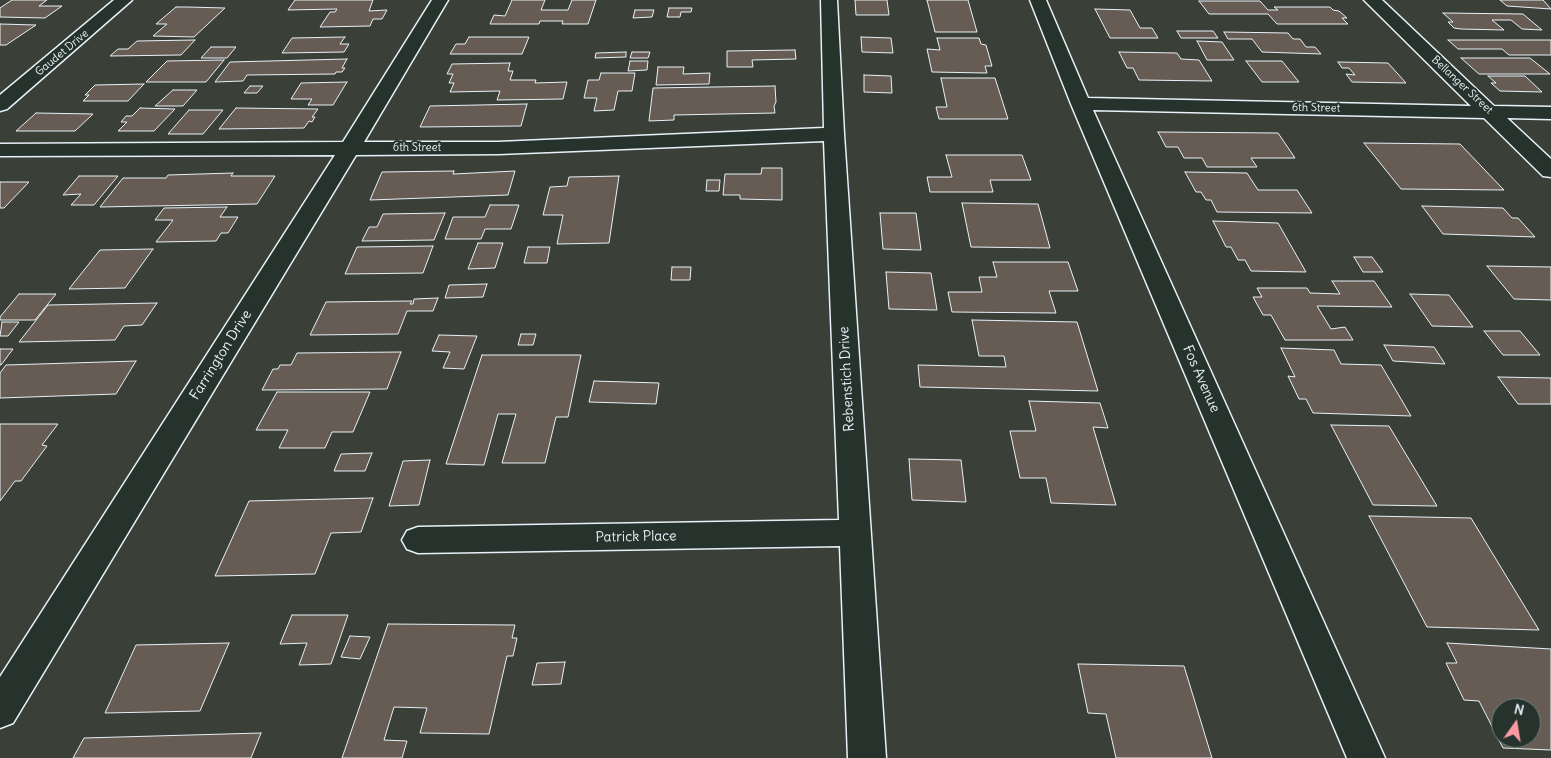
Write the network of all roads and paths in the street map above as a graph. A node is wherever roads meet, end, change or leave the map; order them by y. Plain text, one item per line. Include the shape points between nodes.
1 (124, 0) edge
2 (440, 0) edge
3 (829, 0) edge
4 (1038, 0) edge
5 (1372, 0) edge
6 (1081, 104) junction
7 (0, 105) edge
8 (1491, 113) junction
9 (1551, 113) edge
10 (834, 134) junction
11 (350, 148) junction
12 (0, 150) edge
13 (1551, 171) edge
14 (854, 533) junction
15 (418, 540) dead end
16 (0, 710) edge
17 (867, 758) edge
18 (1366, 758) edge

1 - 7 street, Gaudet Drive
2 - 11 street, Farrington Drive
3 - 10 street, Rebenstich Drive
4 - 6 street, Fos Avenue
5 - 8 street, Bellanger Street
6 - 8 street, 6th Street
6 - 18 street, Fos Avenue
8 - 9 street, 6th Street
8 - 13 street, Bellanger Street
10 - 11 street, 6th Street via 498,148
10 - 14 street, Rebenstich Drive
11 - 12 street, 6th Street
11 - 16 street, Farrington Drive
14 - 15 street, Patrick Place
14 - 17 street, Rebenstich Drive

